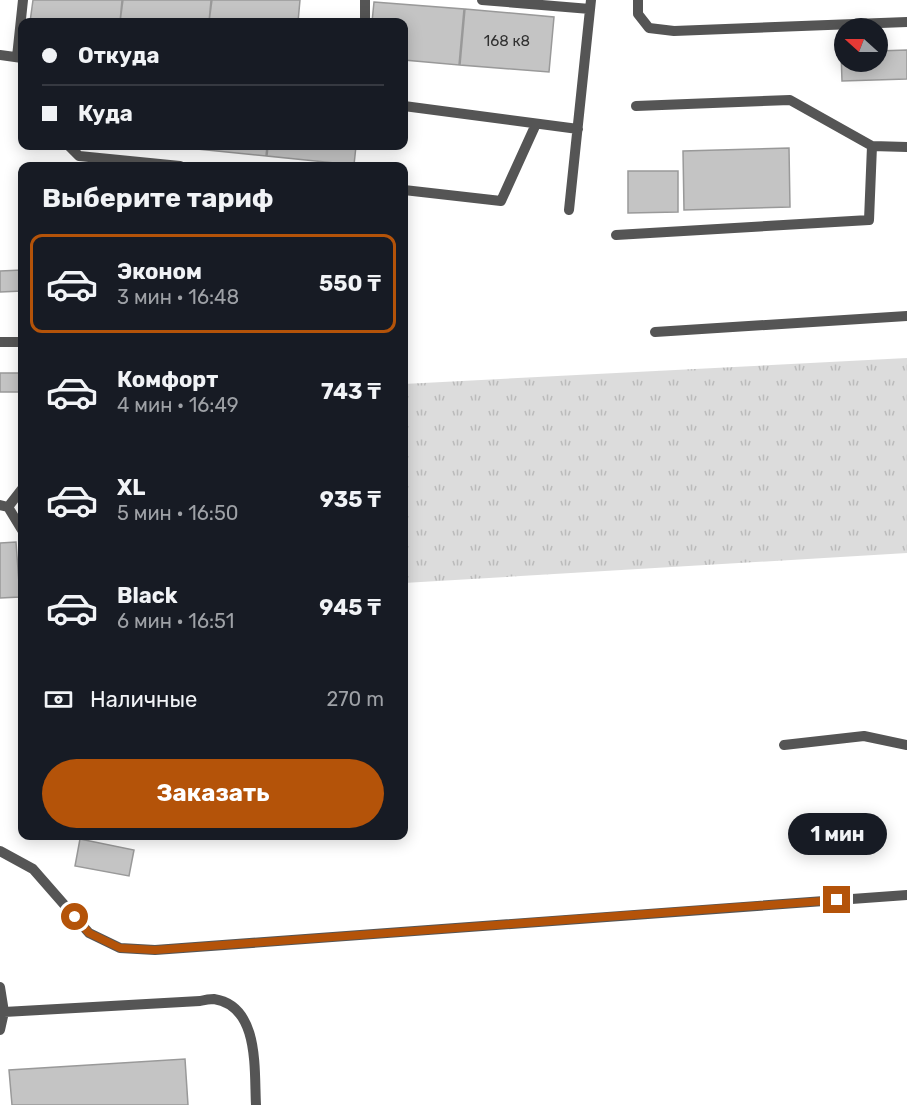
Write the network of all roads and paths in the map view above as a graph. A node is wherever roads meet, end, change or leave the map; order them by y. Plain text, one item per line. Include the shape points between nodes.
1 (23, 0) edge
2 (365, 0) edge
3 (482, 0) edge
4 (638, 0) edge
5 (590, 5) edge
6 (22, 18) edge
7 (365, 18) edge
8 (907, 22) edge
9 (0, 55) edge
10 (18, 57) edge
11 (636, 106) dead end
12 (408, 107) edge
13 (536, 124) junction
14 (578, 129) junction
15 (872, 146) junction
16 (907, 147) edge
17 (73, 150) edge
18 (140, 162) edge
19 (408, 190) edge
20 (569, 210) dead end
21 (616, 235) dead end
22 (907, 316) edge
23 (656, 332) dead end
24 (0, 342) edge
25 (18, 342) edge
26 (18, 493) edge
27 (4, 506) edge
28 (18, 525) edge
29 (784, 745) dead end
30 (907, 745) edge
31 (0, 851) edge
32 (907, 895) edge
33 (0, 987) edge
34 (4, 1012) junction
35 (0, 1030) edge
36 (256, 1105) edge

1 - 6 lane
2 - 7 lane
3 - 5 lane
4 - 8 lane via 638,14 649,28 674,31
5 - 14 lane
9 - 10 lane
11 - 15 lane via 790,100
12 - 13 lane
13 - 14 lane
13 - 19 lane via 501,201
14 - 20 lane
15 - 16 lane
15 - 21 lane via 869,220
17 - 18 lane via 79,156
22 - 23 lane
24 - 25 lane
26 - 27 lane
27 - 28 lane
29 - 30 lane via 864,735
31 - 32 lane via 33,869 89,933 120,948 155,950
33 - 34 lane
34 - 35 lane
34 - 36 lane via 213,999 232,1006 244,1019 252,1040

